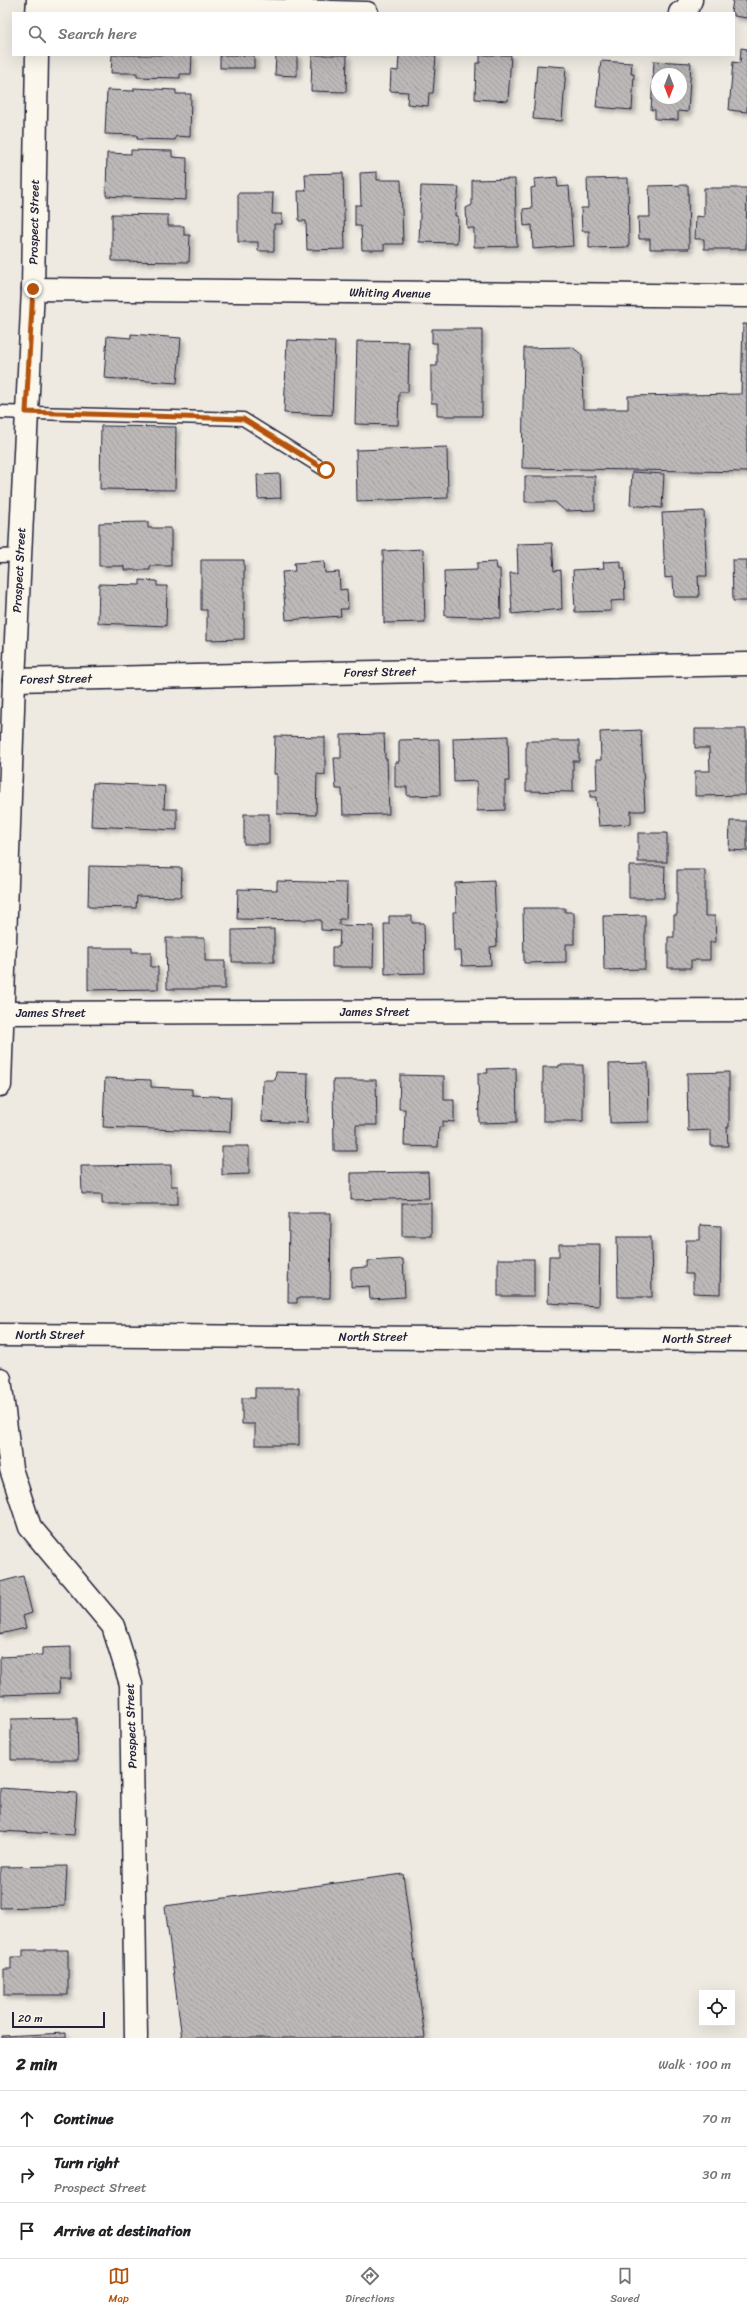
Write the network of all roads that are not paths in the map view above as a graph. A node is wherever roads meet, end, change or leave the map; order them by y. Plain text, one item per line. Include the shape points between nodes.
1 (38, 6) edge
2 (320, 12) edge
3 (37, 56) edge
4 (33, 289) junction
5 (747, 296) edge
6 (0, 412) edge
7 (26, 412) junction
8 (326, 470) dead end
9 (10, 555) edge
10 (747, 664) edge
11 (14, 680) junction
12 (747, 1010) edge
13 (3, 1013) junction
14 (0, 1085) edge
15 (0, 1334) edge
16 (747, 1340) edge
17 (0, 1379) edge
18 (136, 2038) edge

1 - 2 street
3 - 4 street, Prospect Street
4 - 5 street, Whiting Avenue
4 - 7 street, Prospect Street
6 - 7 lane
7 - 8 lane via 243,419
7 - 9 street, Prospect Street
9 - 11 street, Prospect Street
10 - 11 street, Forest Street
11 - 13 street, Prospect Street
12 - 13 street, James Street
13 - 14 street, Prospect Street
15 - 16 street, North Street
17 - 18 street, Prospect Street via 11,1469 30,1527 113,1626 131,1684

